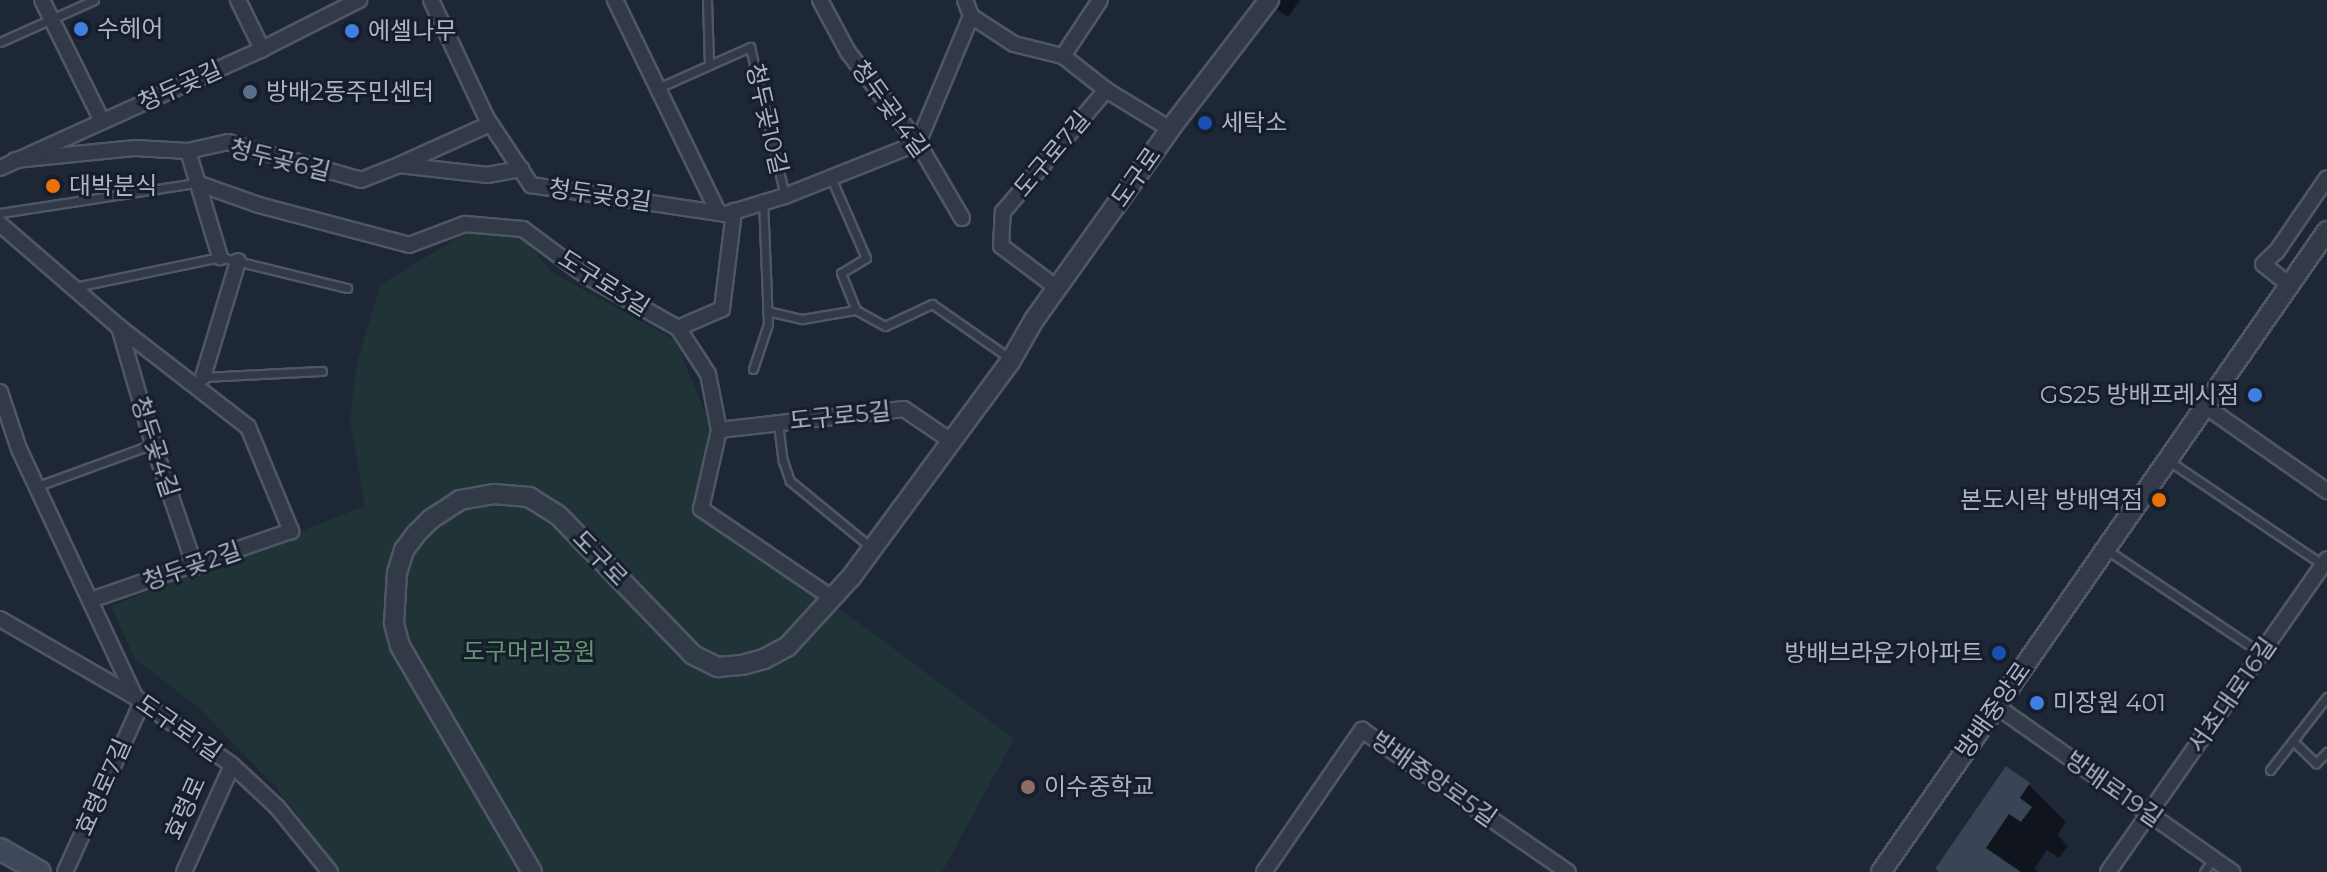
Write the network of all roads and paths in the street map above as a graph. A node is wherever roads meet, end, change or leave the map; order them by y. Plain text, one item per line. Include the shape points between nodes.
1 (42, 0) edge
2 (94, 0) edge
3 (238, 0) edge
4 (359, 0) edge
5 (431, 0) edge
6 (615, 0) edge
7 (707, 0) edge
8 (820, 0) edge
9 (965, 0) edge
10 (1100, 0) edge
11 (1269, 0) edge
12 (971, 16) junction
13 (51, 20) junction
14 (0, 42) edge
15 (262, 49) junction
16 (1063, 56) junction
17 (709, 65) junction
18 (658, 88) junction
19 (1106, 90) junction
20 (102, 121) junction
21 (490, 124) junction
22 (1170, 129) junction
23 (918, 143) junction
24 (188, 151) junction
25 (15, 160) junction
26 (399, 165) junction
27 (0, 168) edge
28 (521, 169) junction
29 (830, 176) junction
30 (2327, 178) edge
31 (197, 183) junction
32 (785, 196) junction
33 (763, 200) junction
34 (734, 211) junction
35 (718, 212) junction
36 (0, 213) edge
37 (962, 218) dead end
38 (0, 224) edge
39 (2327, 231) edge
40 (220, 257) junction
41 (238, 261) junction
42 (2289, 285) junction
43 (75, 287) junction
44 (347, 288) dead end
45 (1057, 288) junction
46 (856, 310) junction
47 (767, 311) junction
48 (119, 327) junction
49 (678, 328) junction
50 (1011, 360) junction
51 (753, 369) dead end
52 (322, 371) dead end
53 (196, 379) junction
54 (0, 392) edge
55 (2205, 406) junction
56 (778, 423) junction
57 (719, 430) junction
58 (0, 439) edge
59 (951, 441) junction
60 (153, 444) junction
61 (19, 449) junction
62 (2167, 460) junction
63 (35, 487) junction
64 (2327, 491) edge
65 (291, 531) joint
66 (872, 548) junction
67 (2105, 549) junction
68 (195, 567) junction
69 (2323, 571) edge
70 (832, 598) junction
71 (91, 600) junction
72 (0, 619) edge
73 (2261, 653) junction
74 (2327, 697) edge
75 (138, 700) junction
76 (1996, 706) junction
77 (2293, 741) junction
78 (2327, 752) edge
79 (232, 765) junction
80 (2270, 770) dead end
81 (2149, 814) junction
82 (0, 849) edge
83 (2209, 866) edge
84 (40, 872) edge
85 (65, 872) edge
86 (184, 872) edge
87 (330, 872) edge
88 (532, 872) edge
89 (1264, 872) edge
90 (1568, 872) edge
91 (1881, 872) edge
92 (2108, 872) edge
93 (2232, 872) edge

1 - 13 street
2 - 13 lane
3 - 15 street
4 - 15 street, 청두곶길
5 - 21 street, 청두곶8길
6 - 18 street
7 - 17 lane
8 - 23 street, 청두곶14길 via 848,52
9 - 12 street
10 - 16 street
11 - 22 street, 도구로
12 - 16 street via 1014,44
12 - 23 street
13 - 14 lane
13 - 20 street
15 - 20 street, 청두곶길
16 - 19 street
17 - 18 lane, 청두곶10길
17 - 32 lane, 청두곶10길 via 750,47
18 - 35 street
19 - 22 street
19 - 45 street, 도구로7길 via 1003,212 1001,246
20 - 25 street, 청두곶길
21 - 26 street, 청두곶6길
21 - 28 street, 청두곶8길
22 - 45 street, 도구로
23 - 29 street, 청두곶8길
23 - 37 street, 청두곶14길
24 - 25 street, 청두곶6길 via 136,148
24 - 26 street, 청두곶6길 via 228,142 361,180
24 - 31 street
25 - 27 street, 청두곶길
26 - 28 street, 청두곶6길 via 487,175
28 - 35 street, 청두곶8길 via 531,185
29 - 32 street, 청두곶8길
29 - 46 lane via 866,258 841,273
30 - 42 street via 2263,264
31 - 36 lane
31 - 40 street
31 - 49 street, 도구로3길 via 409,245 465,224 523,229 586,276
32 - 33 street, 청두곶8길
33 - 34 street, 청두곶8길
33 - 47 lane
34 - 35 street, 청두곶8길
34 - 49 street via 722,309
38 - 43 street, 청두곶4길
39 - 42 street, 방배중앙로
40 - 41 lane
40 - 43 lane
41 - 44 lane
41 - 53 street
42 - 55 street, 방배중앙로
43 - 48 street, 청두곶4길
45 - 50 street, 도구로
46 - 47 lane via 802,319
46 - 50 lane via 885,326 932,304
47 - 51 lane via 768,324
48 - 53 street, 청두곶4길
48 - 60 street, 청두곶4길
49 - 57 street, 도구로3길 via 708,374
50 - 59 street, 도구로
52 - 53 lane
53 - 65 street, 청두곶4길 via 248,427
54 - 61 street
55 - 62 street, 방배중앙로
55 - 64 street
56 - 57 street, 도구로5길
56 - 59 street, 도구로5길 via 904,409
56 - 66 lane via 790,481
57 - 70 street, 도구로3길 via 701,509
58 - 61 street
59 - 66 street, 도구로
60 - 63 lane
60 - 68 street, 청두곶4길
61 - 63 street
62 - 67 street, 방배중앙로
62 - 69 lane
63 - 71 street
65 - 68 street, 청두곶2길
66 - 70 street, 도구로
67 - 73 lane
67 - 76 street, 방배중앙로
68 - 71 street, 청두곶2길
69 - 73 street, 서초대로16길
70 - 88 street, 도구로 via 787,647 764,659 718,667 693,655 544,504 529,497 477,496 460,500 431,519 404,550 397,573 394,623 400,646
71 - 75 street
72 - 75 street, 도구로1길
73 - 81 street, 서초대로16길
74 - 77 lane
75 - 79 street, 도구로1길
75 - 85 street, 효령로7길
76 - 81 street, 방배로19길
76 - 91 street, 방배중앙로
77 - 78 lane via 2316,763
77 - 80 lane
79 - 86 street, 효령로
79 - 87 street, 도구로1길 via 277,807
81 - 83 street, 방배로19길
81 - 92 street, 서초대로16길
82 - 84 main road
83 - 93 street, 방배로19길
89 - 90 street, 방배중앙로5길 via 1362,730

